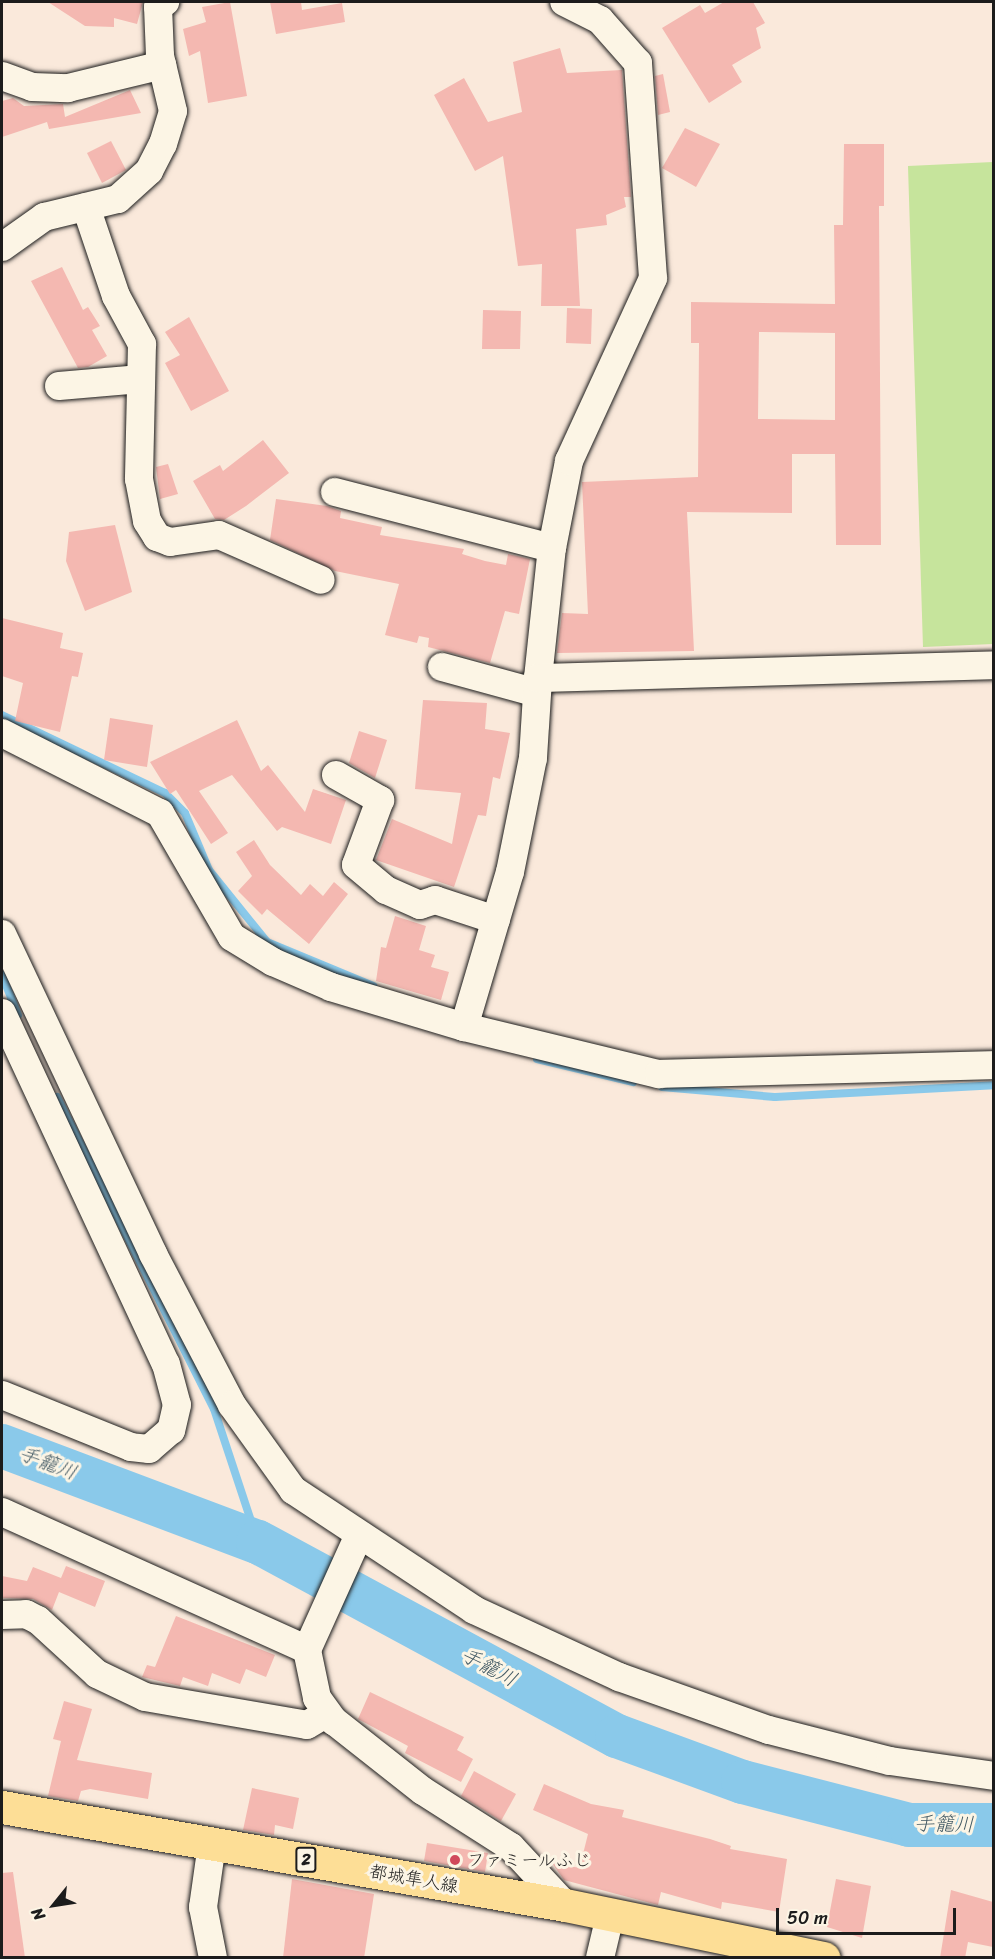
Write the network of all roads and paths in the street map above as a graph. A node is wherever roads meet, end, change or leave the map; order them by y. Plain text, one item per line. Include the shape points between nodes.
1 (164, 2) edge
2 (564, 2) edge
3 (162, 65) junction
4 (2, 76) edge
5 (86, 207) junction
6 (2, 247) edge
7 (141, 379) junction
8 (59, 386) dead end
9 (335, 492) dead end
10 (552, 548) junction
11 (321, 580) dead end
12 (993, 665) edge
13 (442, 667) dead end
14 (538, 686) junction
15 (2, 733) edge
16 (336, 775) dead end
17 (496, 920) junction
18 (2, 934) edge
19 (2, 1013) edge
20 (464, 1027) junction
21 (993, 1065) edge
22 (2, 1395) edge
23 (2, 1512) edge
24 (358, 1537) junction
25 (2, 1615) edge
26 (307, 1650) junction
27 (327, 1713) junction
28 (993, 1776) edge
29 (2, 1807) edge
30 (212, 1844) junction
31 (565, 1905) junction
32 (610, 1916) junction
33 (213, 1958) edge
34 (600, 1958) edge
35 (824, 1958) edge

1 - 3 street via 158,7
2 - 10 street via 600,20 639,63 652,279 569,461
3 - 4 street via 68,88 32,87
3 - 5 street via 173,111 149,171 118,199
5 - 6 street via 44,217
5 - 7 street via 116,296 142,344
7 - 8 street
7 - 11 street via 139,479 147,521 157,537 170,542 219,535
9 - 10 street
10 - 14 street
12 - 14 street
13 - 14 street
14 - 17 street via 533,758
15 - 20 street via 160,813 232,937 273,962 332,987
16 - 17 street via 380,800 356,865 386,890 420,905 435,900
17 - 20 street
18 - 24 street via 153,1254 232,1405 293,1490
19 - 22 street via 166,1364 177,1405 171,1431 148,1449 131,1447
20 - 21 street via 659,1074
23 - 26 street
24 - 26 street
24 - 28 street via 474,1610 619,1677 769,1730 890,1761
25 - 27 street via 26,1614 38,1620 97,1674 145,1697 307,1725
26 - 27 street via 317,1698
27 - 31 street via 423,1791 500,1838
29 - 30 main road, 都城隼人線 / 2
30 - 31 main road, 都城隼人線 / 2
30 - 33 street via 203,1907
31 - 32 main road, 都城隼人線 / 2
32 - 34 street
32 - 35 main road, 都城隼人線 / 2

